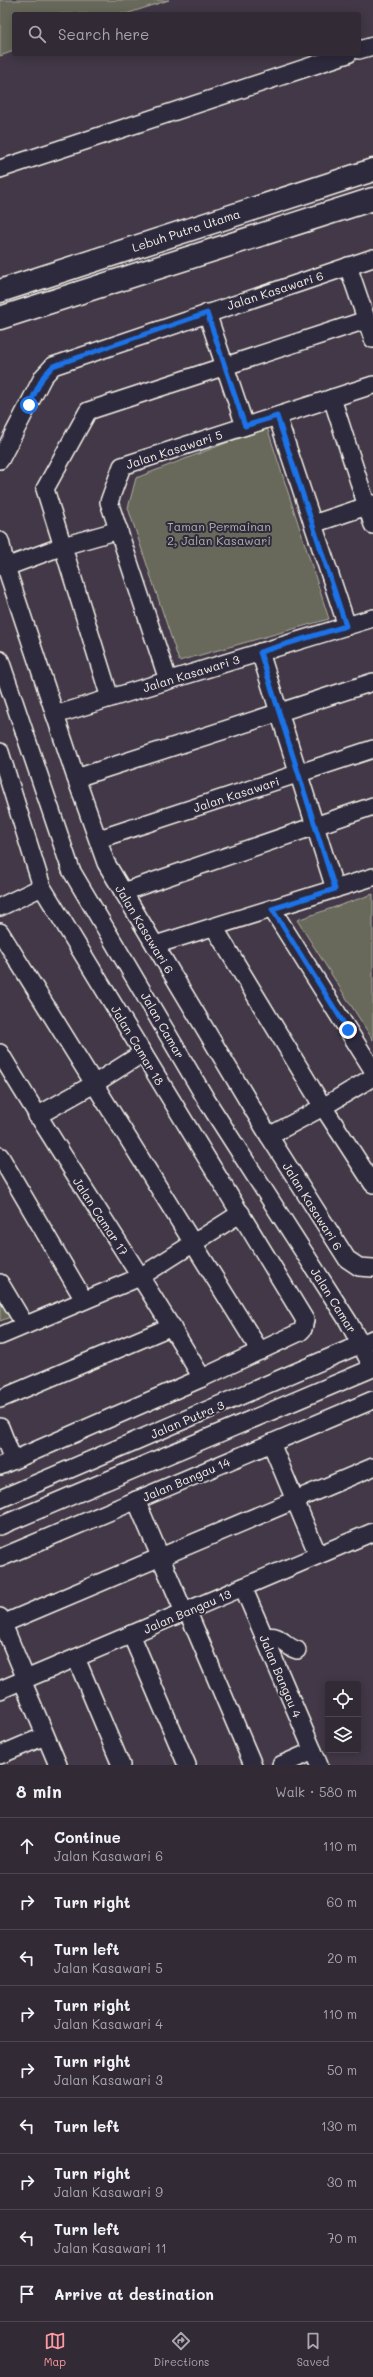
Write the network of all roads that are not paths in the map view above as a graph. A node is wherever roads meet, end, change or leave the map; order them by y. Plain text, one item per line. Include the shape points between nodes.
1 (373, 46) edge
2 (361, 49) edge
3 (342, 56) edge
4 (0, 169) edge
5 (373, 170) edge
6 (373, 199) edge
7 (373, 258) edge
8 (348, 266) junction
9 (0, 291) edge
10 (207, 313) junction
11 (0, 318) edge
12 (366, 320) junction
13 (373, 339) edge
14 (224, 366) junction
15 (373, 385) edge
16 (332, 398) junction
17 (277, 416) junction
18 (245, 426) junction
19 (0, 460) edge
20 (370, 505) edge
21 (313, 524) junction
22 (373, 525) edge
23 (119, 530) junction
24 (0, 541) edge
25 (63, 546) junction
26 (6, 567) junction
27 (373, 618) edge
28 (346, 626) junction
29 (260, 652) junction
30 (0, 660) edge
31 (168, 680) junction
32 (373, 682) edge
33 (110, 698) junction
34 (279, 713) junction
35 (56, 715) junction
36 (373, 749) edge
37 (0, 752) edge
38 (298, 773) junction
39 (76, 778) junction
40 (373, 806) edge
41 (314, 824) junction
42 (99, 839) junction
43 (373, 877) edge
44 (42, 887) junction
45 (335, 889) junction
46 (123, 892) junction
47 (0, 907) edge
48 (272, 909) junction
49 (214, 927) junction
50 (0, 932) edge
51 (155, 945) junction
52 (0, 1053) edge
53 (143, 1053) junction
54 (373, 1070) edge
55 (373, 1077) edge
56 (94, 1084) junction
57 (323, 1107) junction
58 (37, 1116) junction
59 (269, 1136) junction
60 (0, 1156) edge
61 (373, 1184) edge
62 (241, 1213) junction
63 (194, 1243) junction
64 (373, 1268) edge
65 (140, 1276) junction
66 (0, 1283) edge
67 (84, 1300) junction
68 (25, 1325) junction
69 (172, 1326) junction
70 (0, 1336) edge
71 (367, 1341) edge
72 (260, 1352) junction
73 (373, 1368) edge
74 (202, 1378) junction
75 (0, 1399) edge
76 (373, 1400) edge
77 (0, 1427) edge
78 (271, 1443) junction
79 (7, 1463) edge
80 (373, 1467) edge
81 (0, 1499) edge
82 (136, 1500) junction
83 (295, 1500) junction
84 (0, 1526) edge
85 (373, 1532) edge
86 (318, 1555) junction
87 (160, 1557) junction
88 (0, 1558) edge
89 (243, 1587) junction
90 (186, 1611) junction
91 (1, 1622) edge
92 (131, 1634) junction
93 (264, 1638) junction
94 (297, 1650) dead end
95 (76, 1658) junction
96 (24, 1680) junction
97 (0, 1690) edge
98 (46, 1736) junction
99 (0, 1756) edge
100 (316, 1758) edge
101 (58, 1765) edge
102 (121, 1765) edge
103 (187, 1765) edge
104 (253, 1765) edge
105 (281, 1765) edge

1 - 2 street
3 - 4 street
5 - 9 main road, Lebuh Putra Utama
6 - 11 main road
7 - 8 street, Jalan Kasawari 6
8 - 10 street, Jalan Kasawari 6
8 - 12 street
10 - 14 street
10 - 19 street, Jalan Kasawari 6 via 53,366 43,377
12 - 13 street
12 - 14 street
14 - 18 street
14 - 25 street via 88,411 45,489
15 - 16 street, Jalan Kasawari 5
16 - 17 street, Jalan Kasawari 5
16 - 20 street
17 - 18 street, Jalan Kasawari 5
17 - 21 street
18 - 23 street, Jalan Kasawari 5 via 122,466 109,502
20 - 21 street
20 - 22 street
21 - 28 street
23 - 25 street
23 - 31 street, Jalan Kasawari 5
24 - 26 street, Jalan Kasawari 6
25 - 26 street
25 - 33 street
26 - 35 street, Jalan Kasawari 6
27 - 28 street, Jalan Kasawari 3
28 - 29 street, Jalan Kasawari 3
29 - 31 street, Jalan Kasawari 3
29 - 34 street
30 - 71 street, Jalan Camar via 71,870 207,1101
31 - 33 street, Jalan Kasawari 3
32 - 34 street
33 - 35 street, Jalan Kasawari 3
34 - 38 street
34 - 39 street
35 - 39 street, Jalan Kasawari 6
36 - 38 street, Jalan Kasawari
37 - 44 street, Jalan Camar 18
38 - 41 street
38 - 42 street, Jalan Kasawari
39 - 42 street, Jalan Kasawari 6
40 - 41 street
41 - 45 street
41 - 46 street
42 - 46 street, Jalan Kasawari 6 via 106,863
43 - 45 street
44 - 47 street
44 - 53 street, Jalan Camar 18
45 - 48 street
46 - 51 street, Jalan Kasawari 6
48 - 49 street
48 - 54 street
49 - 51 street
49 - 57 street
50 - 56 street
51 - 59 street, Jalan Kasawari 6
52 - 58 street, Jalan Camar 17
53 - 56 street
53 - 62 street, Jalan Camar 18
55 - 57 street
56 - 58 street
56 - 63 street
57 - 59 street
57 - 61 street
58 - 65 street, Jalan Camar 17
59 - 64 street, Jalan Kasawari 6 via 347,1259 359,1266
60 - 67 street
62 - 63 street
62 - 72 street, Jalan Camar 18 via 303,1315 305,1324 300,1332
63 - 65 street
63 - 72 street
65 - 67 street
65 - 69 street, Jalan Camar 17
66 - 68 street
67 - 68 street
68 - 70 street
69 - 74 street, Jalan Camar 17
69 - 75 street
71 - 73 street, Jalan Camar
71 - 81 street, Jalan Putra 3
72 - 74 street
73 - 84 street
74 - 79 street
76 - 78 street, Jalan Bangau 14
77 - 79 street
78 - 82 street, Jalan Bangau 14
78 - 83 street
80 - 83 street
82 - 87 street
82 - 88 street, Jalan Bangau 14
83 - 86 street
83 - 87 street
85 - 86 street, Jalan Bangau 13
86 - 89 street, Jalan Bangau 13
87 - 90 street
87 - 91 street
89 - 90 street, Jalan Bangau 13
89 - 93 street, Jalan Bangau 4
90 - 92 street, Jalan Bangau 13
90 - 104 street
91 - 96 street
92 - 95 street, Jalan Bangau 13
92 - 103 street
93 - 94 street via 275,1636 282,1639 291,1649
93 - 100 street, Jalan Bangau 4
95 - 96 street, Jalan Bangau 13
95 - 102 street
96 - 97 street, Jalan Bangau 13
96 - 98 street
98 - 99 street
98 - 101 street
100 - 105 street

